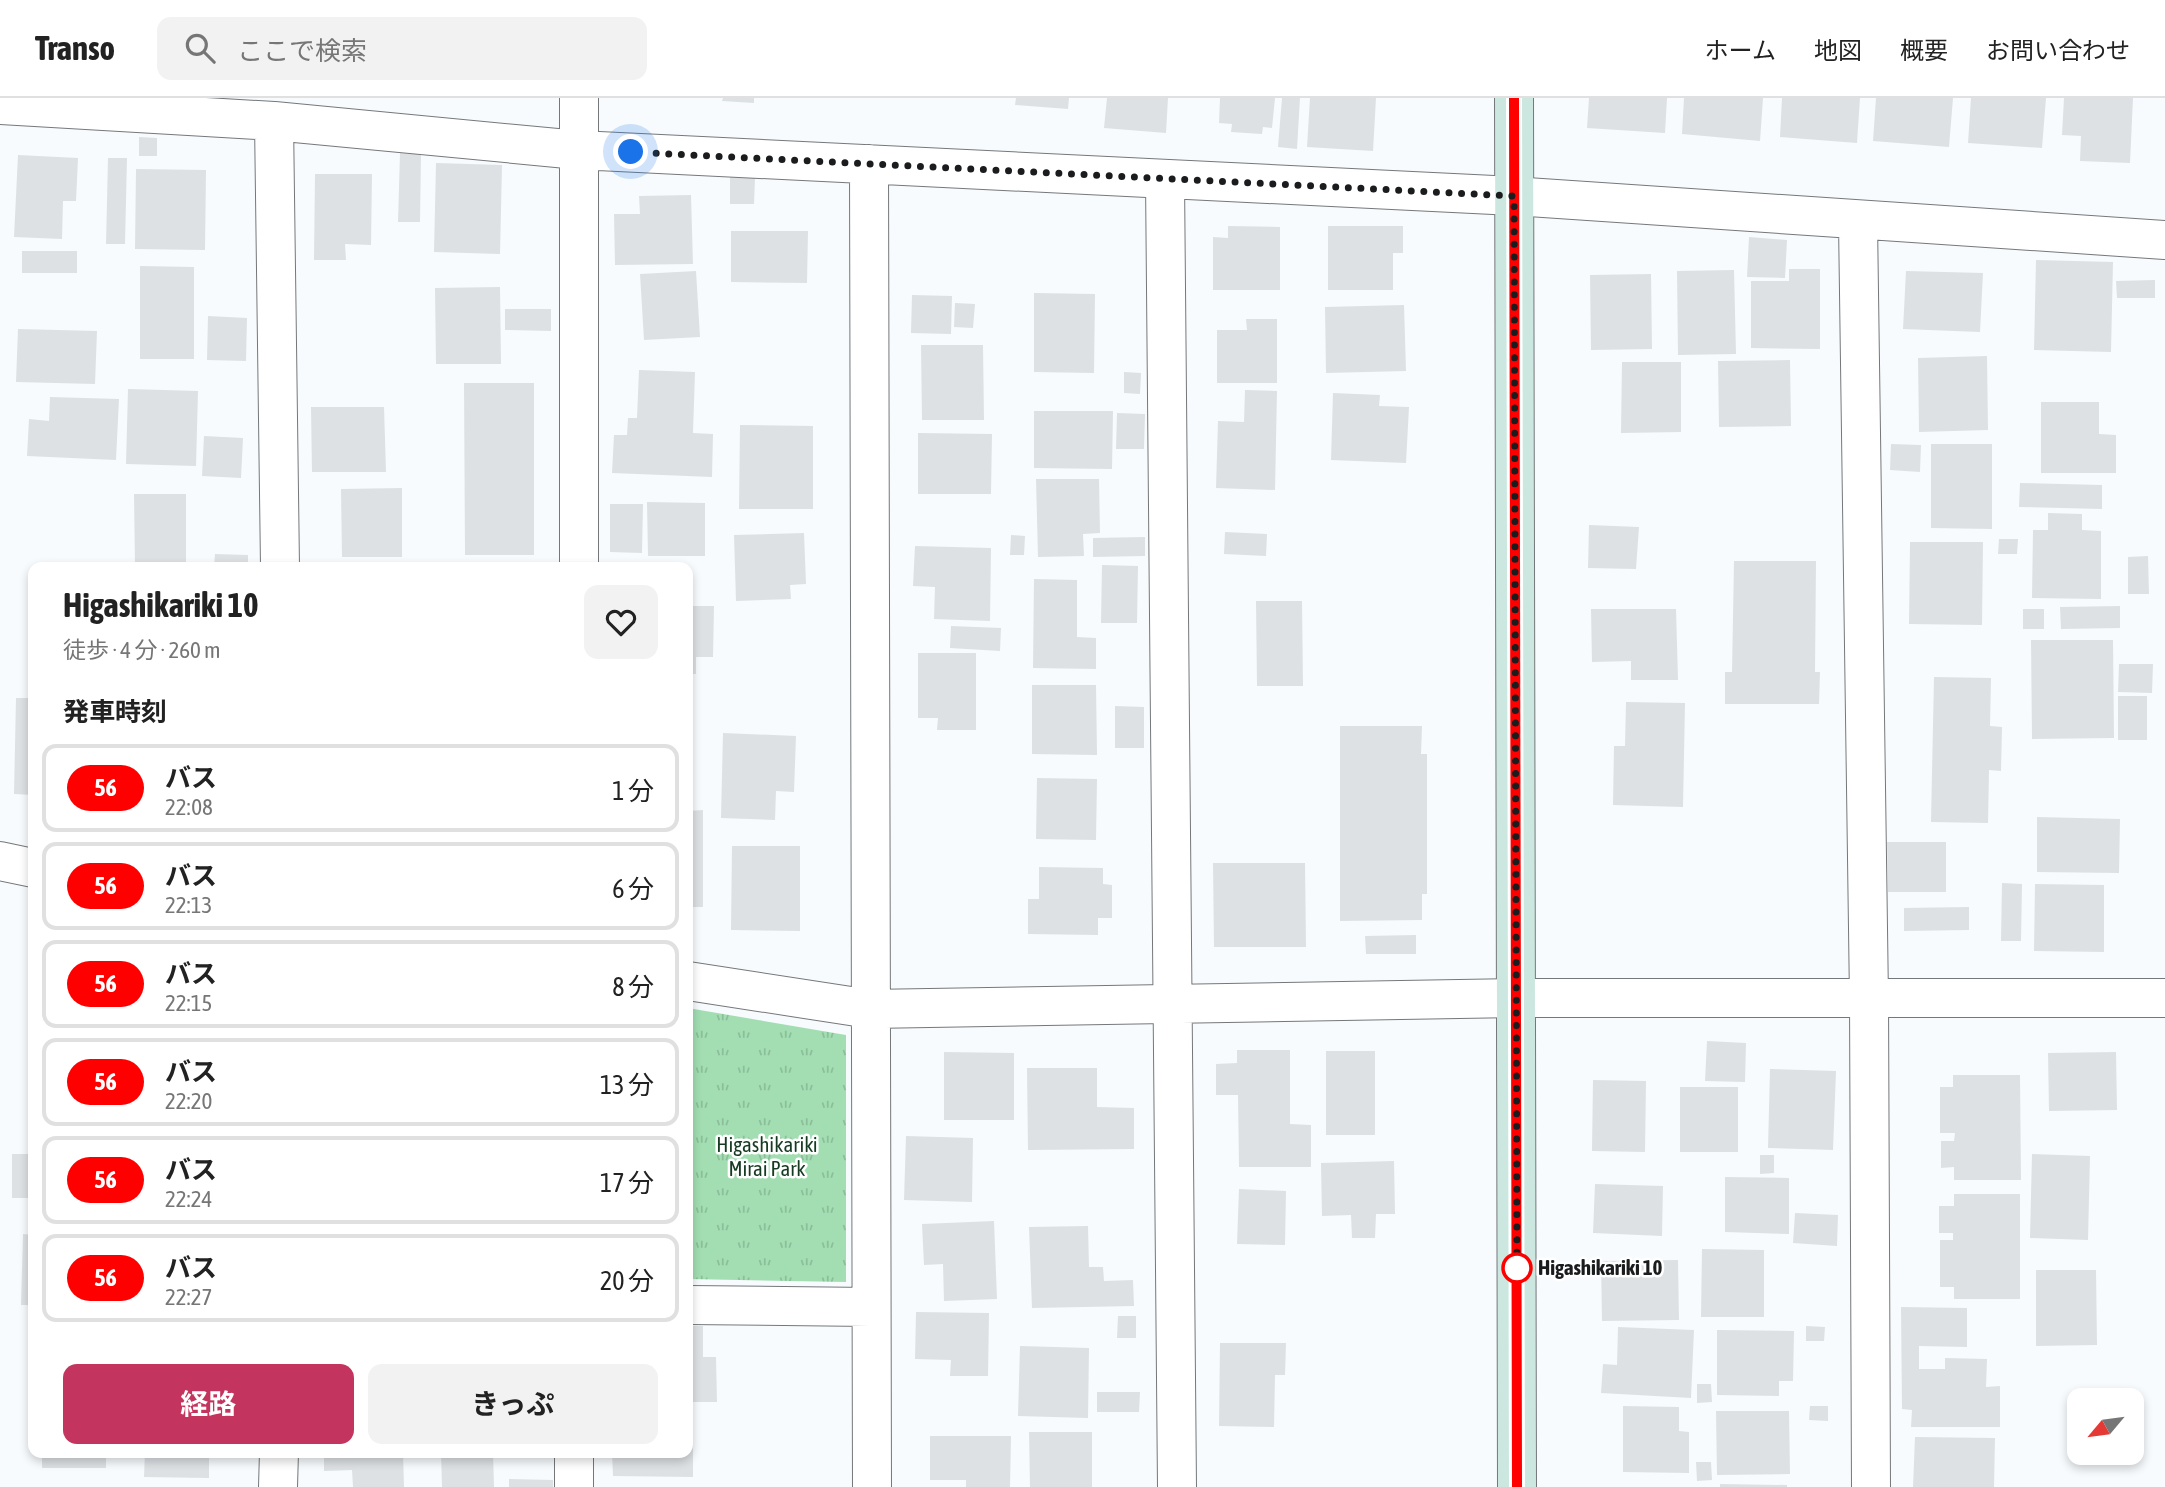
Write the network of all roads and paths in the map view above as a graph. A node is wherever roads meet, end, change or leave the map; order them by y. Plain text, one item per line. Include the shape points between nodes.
1 (579, 98) edge
2 (1514, 98) edge
3 (0, 105) edge
4 (274, 121) junction
5 (578, 150) junction
6 (869, 164) junction
7 (1165, 179) junction
8 (1514, 196) junction
9 (1858, 222) junction
10 (2165, 240) edge
11 (280, 562) edge
12 (579, 562) edge
13 (0, 861) edge
14 (28, 867) edge
15 (693, 982) edge
16 (1517, 998) junction
17 (2165, 998) edge
18 (1869, 999) junction
19 (1175, 1002) junction
20 (870, 1009) junction
21 (693, 1305) edge
22 (870, 1307) junction
23 (279, 1458) edge
24 (574, 1458) edge
25 (278, 1487) edge
26 (574, 1487) edge
27 (872, 1487) edge
28 (1177, 1487) edge
29 (1517, 1487) edge
30 (1871, 1487) edge

1 - 5 street
2 - 8 street
3 - 4 street
4 - 5 street
4 - 11 street
5 - 6 street
5 - 12 street
6 - 7 street
6 - 20 street
7 - 8 street
7 - 19 street
8 - 9 street
8 - 16 street
9 - 10 street
9 - 18 street
13 - 14 street
15 - 20 street
16 - 18 street
16 - 19 street
16 - 29 street
17 - 18 street
18 - 30 street
19 - 20 street
19 - 28 street
20 - 22 street
21 - 22 street
22 - 27 street
23 - 25 street
24 - 26 street

